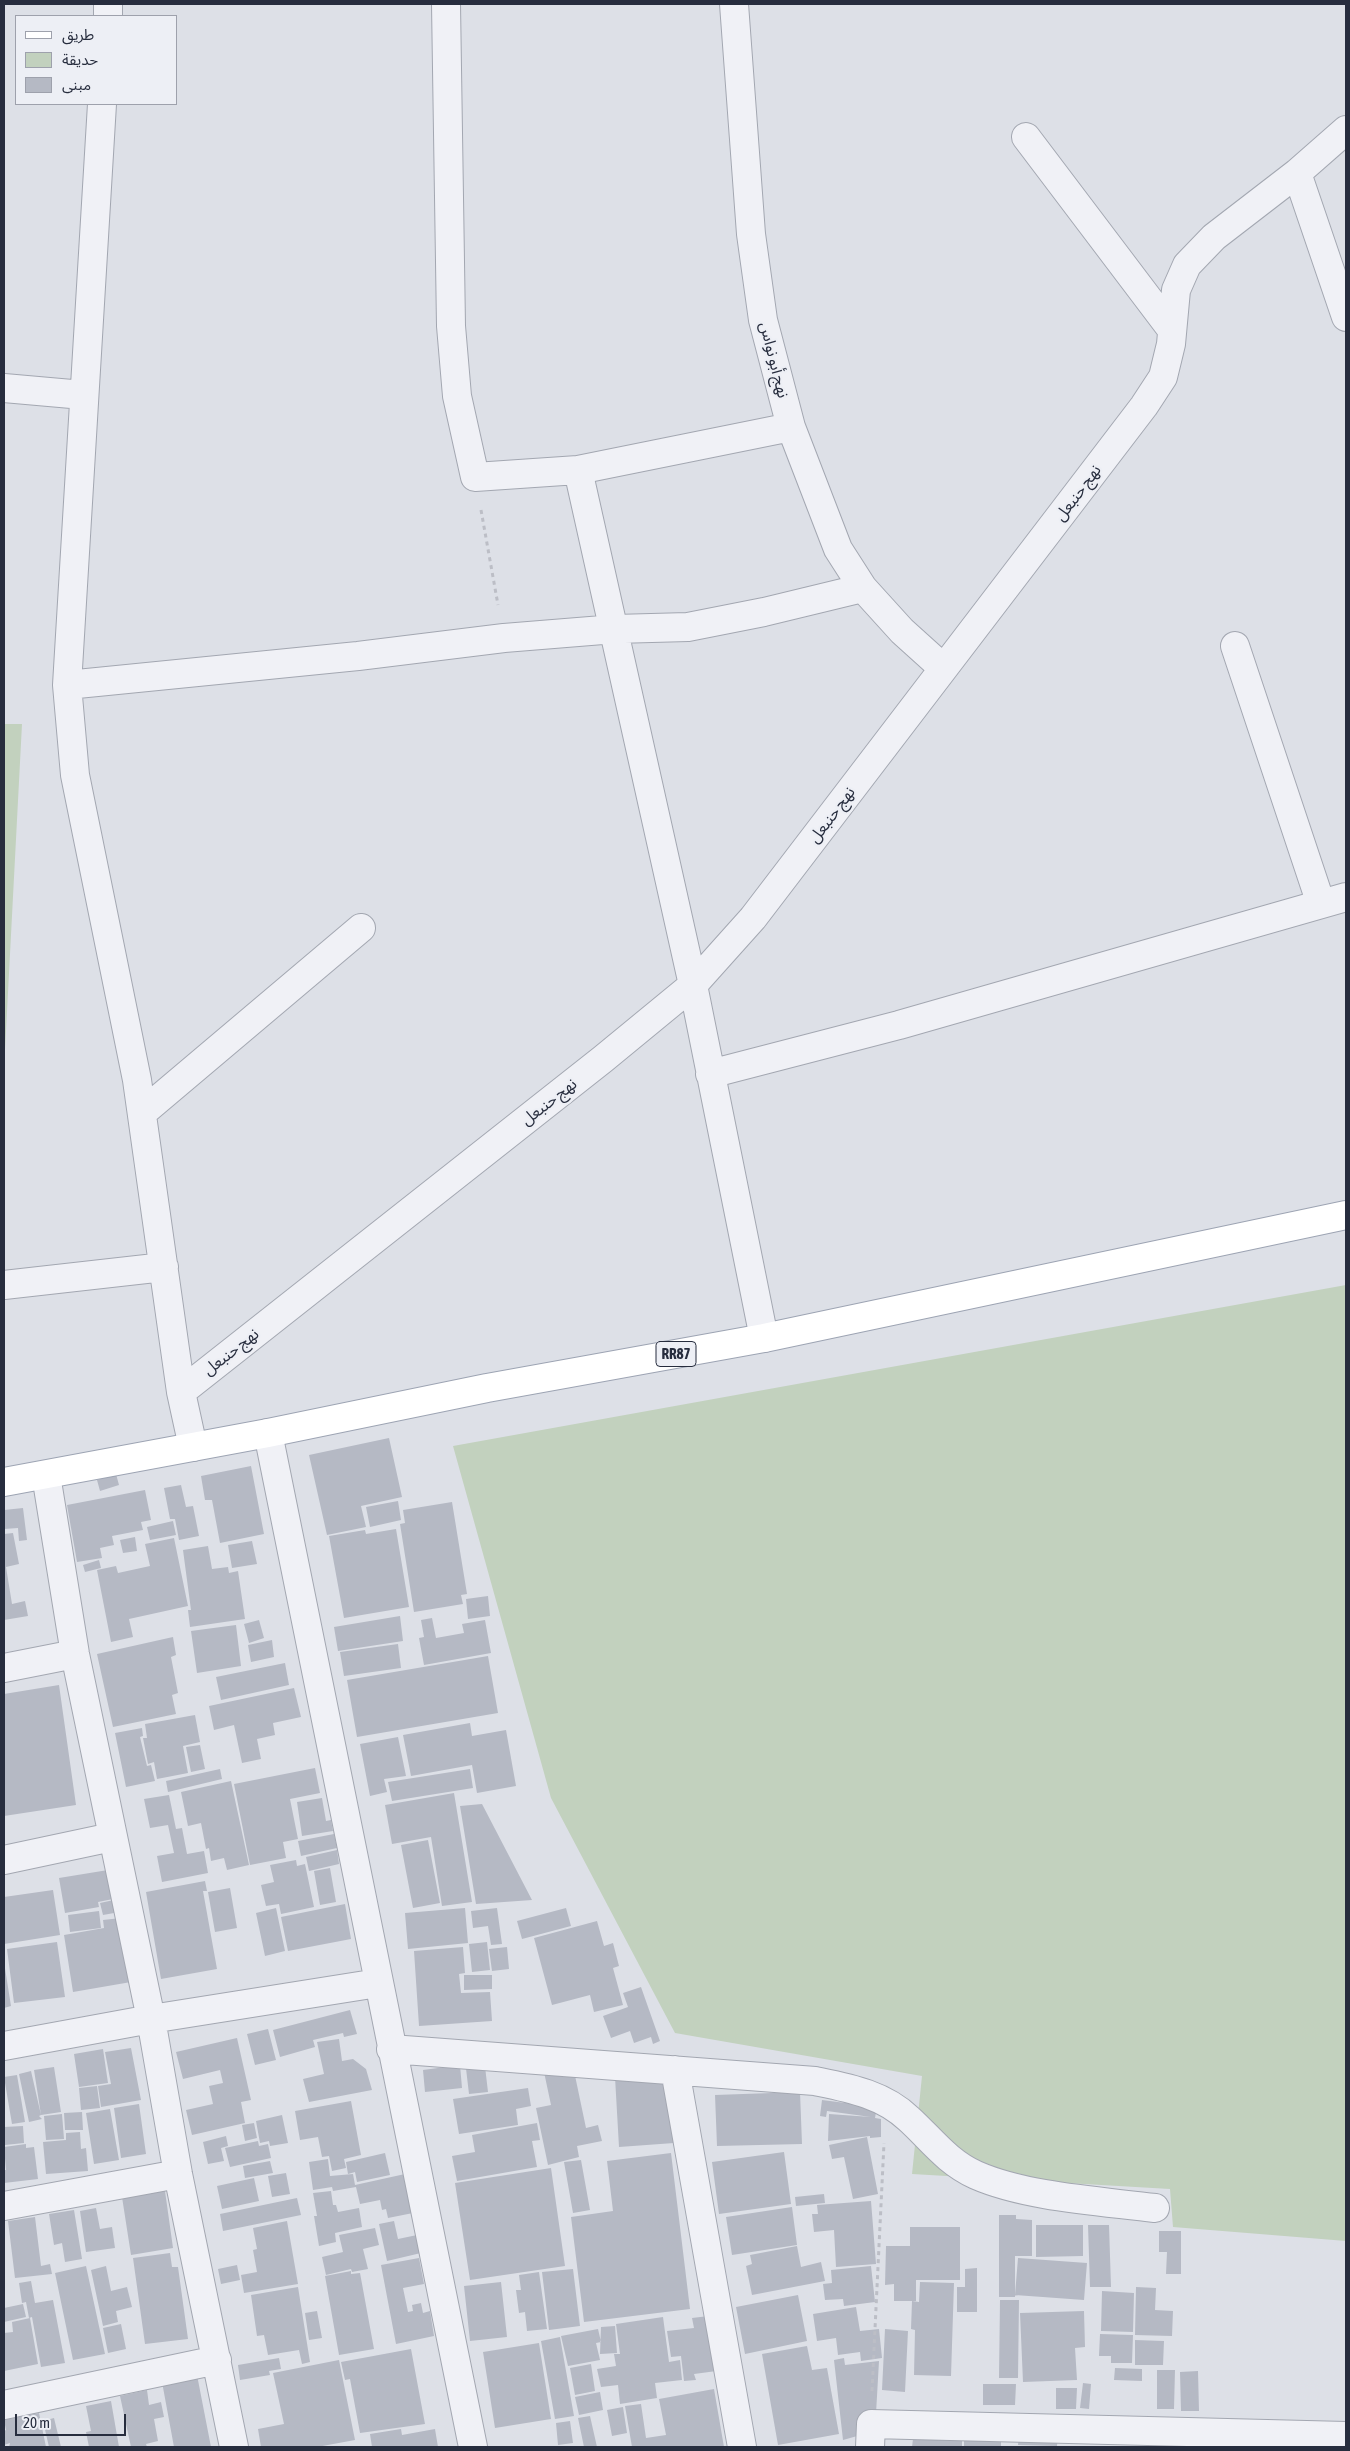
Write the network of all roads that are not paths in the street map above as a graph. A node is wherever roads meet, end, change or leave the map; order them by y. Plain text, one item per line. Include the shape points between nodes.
1 (446, 4) edge
2 (734, 4) edge
3 (102, 105) edge
4 (1346, 130) edge
5 (1026, 137) dead end
6 (1297, 173) junction
7 (1346, 317) edge
8 (1172, 330) junction
9 (4, 388) edge
10 (83, 395) junction
11 (791, 426) junction
12 (578, 470) junction
13 (863, 588) junction
14 (615, 629) junction
15 (1235, 646) dead end
16 (943, 668) junction
17 (67, 685) junction
18 (1346, 897) edge
19 (1321, 904) junction
20 (361, 928) dead end
21 (693, 984) junction
22 (710, 1074) junction
23 (142, 1113) junction
24 (1346, 1215) edge
25 (164, 1266) junction
26 (4, 1285) edge
27 (764, 1338) junction
28 (181, 1392) junction
29 (268, 1433) junction
30 (194, 1447) junction
31 (46, 1475) junction
32 (4, 1482) edge
33 (75, 1654) junction
34 (4, 1668) edge
35 (112, 1837) junction
36 (4, 1860) edge
37 (378, 1983) junction
38 (151, 2018) junction
39 (4, 2046) edge
40 (391, 2049) junction
41 (675, 2070) junction
42 (178, 2174) junction
43 (4, 2206) edge
44 (1155, 2208) dead end
45 (217, 2360) junction
46 (4, 2405) edge
47 (870, 2436) edge
48 (1128, 2440) edge
49 (1343, 2440) edge
50 (234, 2447) edge
51 (473, 2447) edge
52 (742, 2447) edge

1 - 12 street via 451,326 457,396 475,477
2 - 11 street, نهج أبو نواس via 752,244 763,320
3 - 10 street
4 - 6 street, نهج حنبعل
5 - 8 street
6 - 7 street
6 - 8 street, نهج حنبعل via 1214,237 1187,265 1176,290
8 - 16 street, نهج حنبعل via 1163,376 1144,406
9 - 10 street
10 - 17 street
11 - 12 street
11 - 13 street, نهج أبو نواس via 838,549
12 - 14 street
13 - 14 street via 688,627
13 - 16 street, نهج أبو نواس via 902,631
14 - 17 street
14 - 21 street
15 - 19 street
16 - 21 street, نهج حنبعل via 753,918
17 - 23 street via 75,775
18 - 19 street
19 - 22 street via 936,1014
20 - 23 street
21 - 22 street
21 - 28 street, نهج حنبعل via 603,1060
22 - 27 street
23 - 25 street
24 - 27 main road, RR87
25 - 26 street
25 - 28 street
27 - 29 main road, RR87 via 487,1388
28 - 30 street
29 - 30 main road, RR87
29 - 37 street
30 - 31 main road, RR87
31 - 32 main road, RR87
31 - 33 street
33 - 34 street
33 - 35 street
35 - 36 street
35 - 38 street
37 - 38 street
37 - 40 street
38 - 39 street
38 - 42 street
40 - 41 street
40 - 51 street
41 - 44 street via 815,2081 861,2091 886,2101 908,2118 946,2158 976,2175 1033,2191
41 - 52 street
42 - 43 street
42 - 45 street
45 - 46 street
45 - 50 street
47 - 48 street
48 - 49 street

